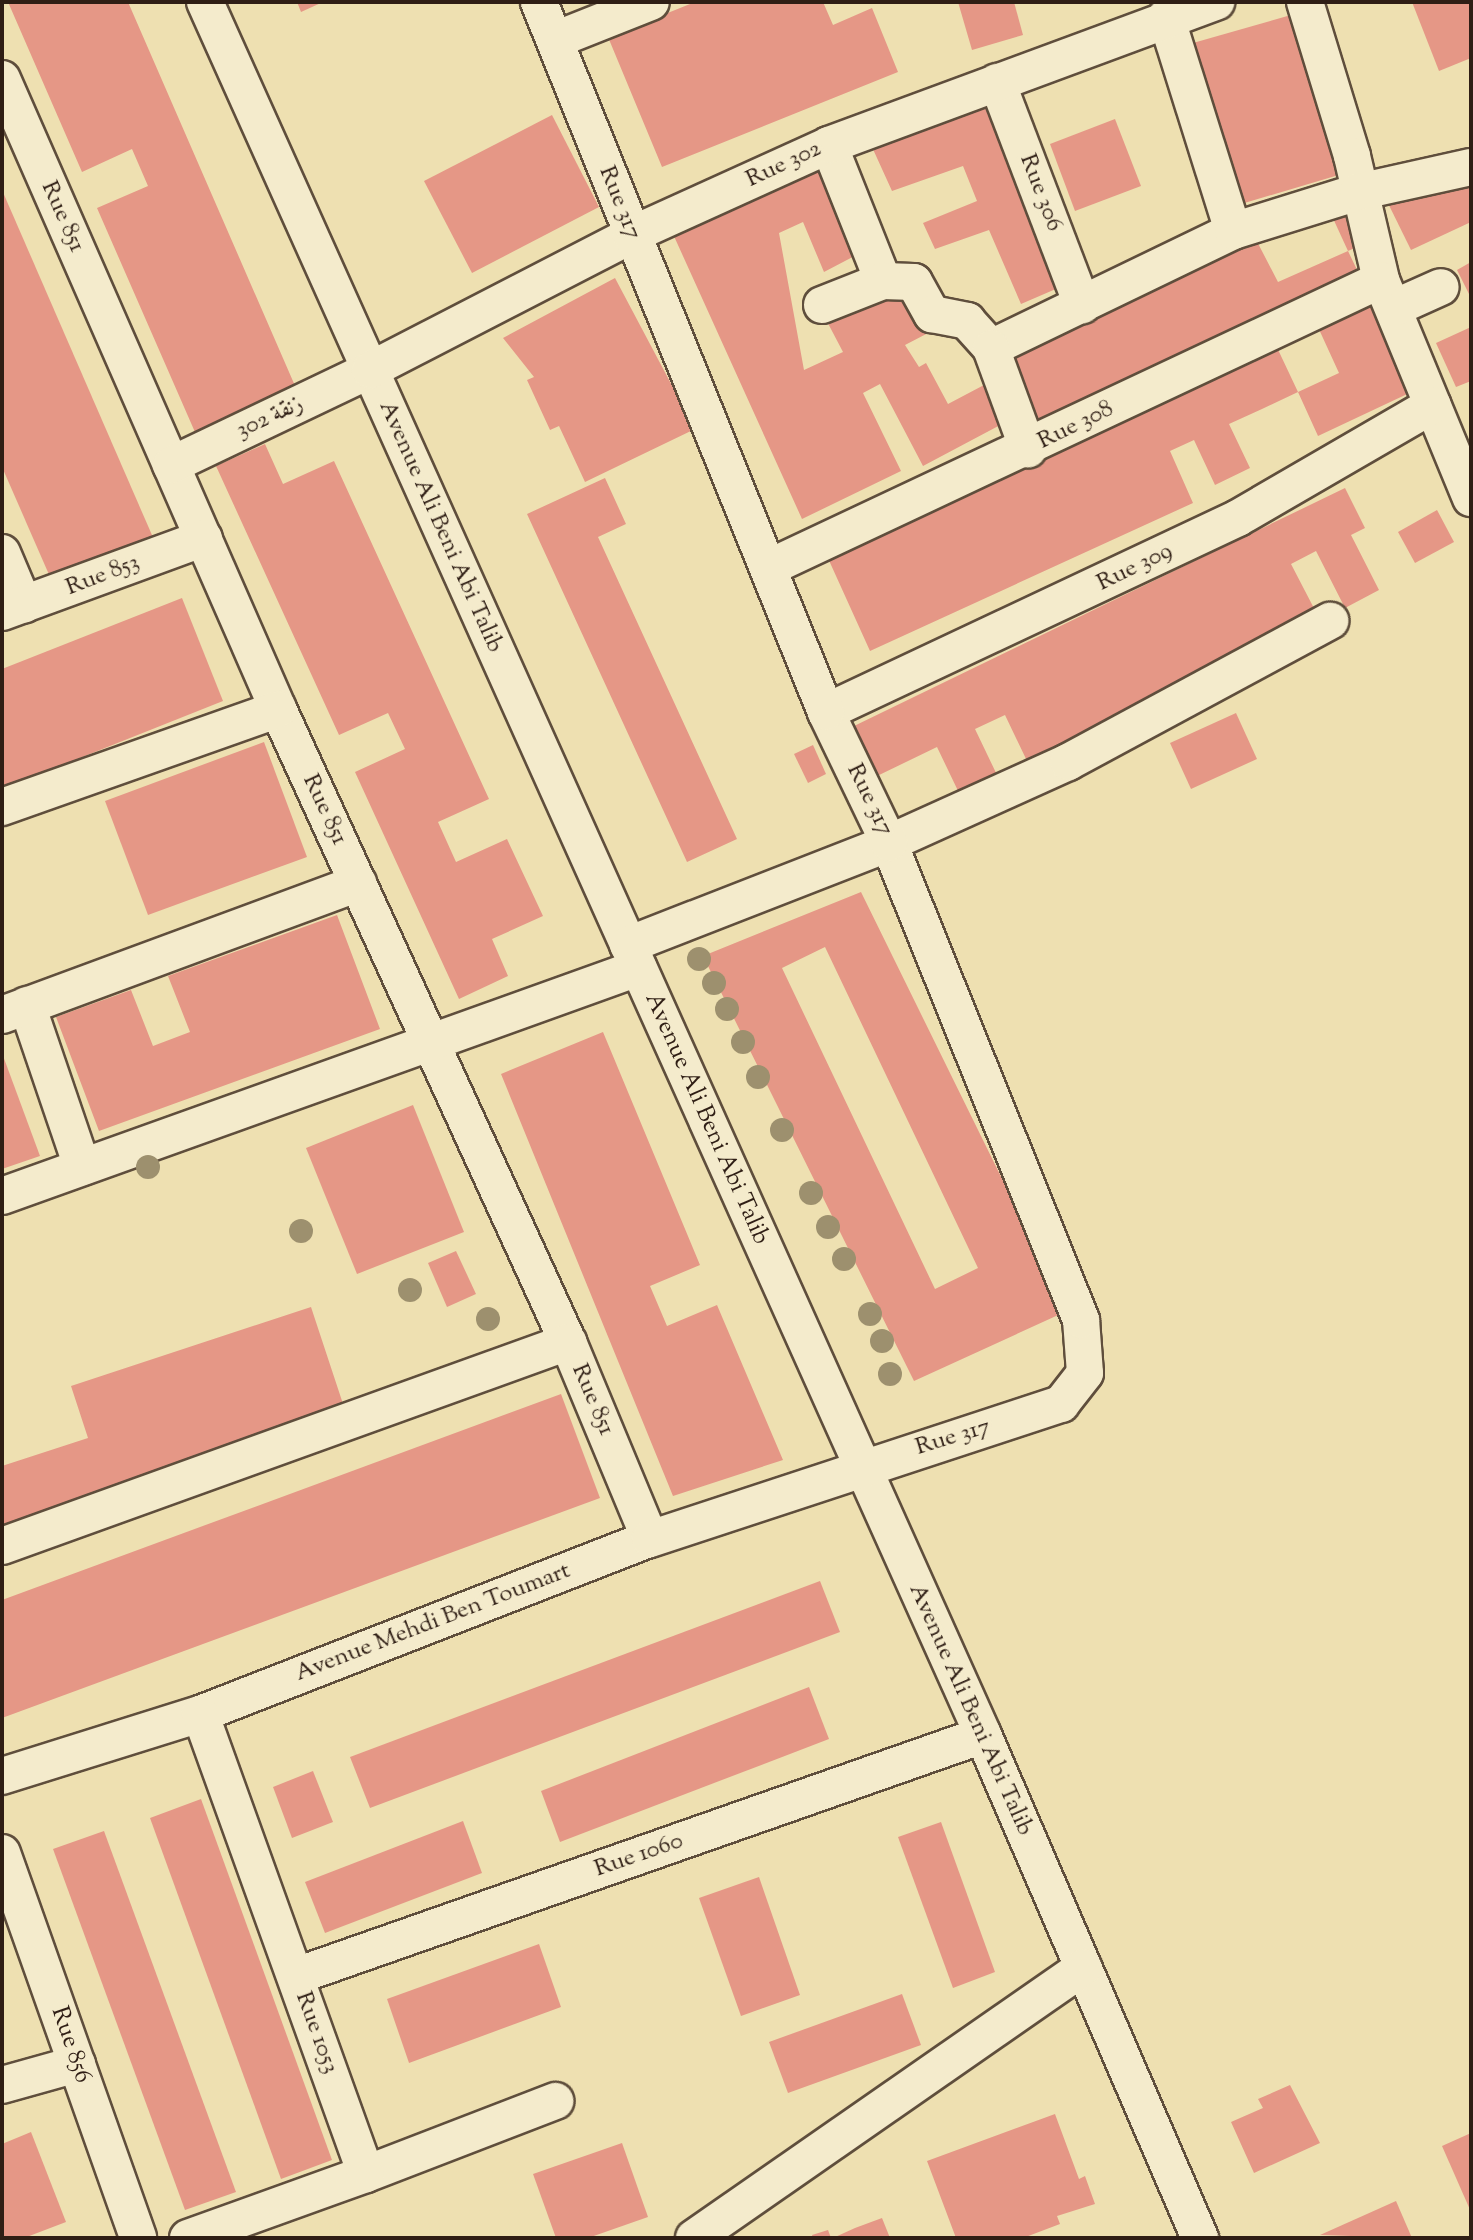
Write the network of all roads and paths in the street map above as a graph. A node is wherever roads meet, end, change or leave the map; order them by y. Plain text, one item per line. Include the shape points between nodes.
1 (205, 2) edge
2 (539, 2) edge
3 (651, 2) edge
4 (1216, 2) edge
5 (1305, 2) edge
6 (1166, 17) junction
7 (555, 40) junction
8 (2, 79) edge
9 (997, 82) junction
10 (829, 145) junction
11 (1471, 167) edge
12 (1358, 192) junction
13 (1233, 231) junction
14 (631, 235) junction
15 (883, 281) junction
16 (1441, 287) dead end
17 (1388, 294) junction
18 (822, 305) dead end
19 (1082, 305) junction
20 (991, 348) junction
21 (370, 370) junction
22 (1433, 405) junction
23 (1028, 449) junction
24 (171, 465) junction
25 (1471, 498) edge
26 (204, 538) junction
27 (2, 553) edge
28 (768, 568) junction
29 (13, 609) edge
30 (1330, 621) dead end
31 (278, 709) junction
32 (826, 712) junction
33 (2, 807) edge
34 (889, 843) junction
35 (358, 883) junction
36 (633, 956) junction
37 (15, 1010) edge
38 (431, 1044) junction
39 (82, 1167) junction
40 (2, 1196) edge
41 (568, 1342) junction
42 (862, 1466) junction
43 (650, 1539) junction
44 (2, 1546) edge
45 (200, 1714) junction
46 (983, 1735) junction
47 (2, 1776) edge
48 (2, 1853) edge
49 (1083, 1968) junction
50 (296, 1976) junction
51 (77, 2064) junction
52 (2, 2085) edge
53 (555, 2101) dead end
54 (366, 2174) junction
55 (138, 2238) edge
56 (188, 2238) edge
57 (694, 2238) edge
58 (1200, 2238) edge

1 - 21 street, Avenue Ali Beni Abi Talib
2 - 7 street, Rue 317
3 - 7 street
4 - 6 street, Rue 302
5 - 12 street
6 - 9 street, Rue 302
6 - 13 street
7 - 14 street, Rue 317
8 - 24 street, Rue 851
9 - 10 street, Rue 302
9 - 19 street, Rue 306
10 - 14 street, Rue 302
10 - 15 street
11 - 12 street
12 - 13 street
12 - 17 street
13 - 19 street
14 - 21 street, Rue 302
14 - 28 street, Rue 317
15 - 18 street
15 - 20 street via 914,282 932,314 967,321
16 - 17 street, Rue 308
17 - 22 street
17 - 23 street, Rue 308
19 - 20 street
20 - 23 street
21 - 24 street, زنقة 302
21 - 36 street, Avenue Ali Beni Abi Talib
22 - 25 street
22 - 32 street, Rue 309 via 1238,518
23 - 28 street, Rue 308
24 - 26 street, Rue 851
26 - 29 street, Rue 853
26 - 31 street, Rue 851
27 - 29 street
28 - 32 street, Rue 317
30 - 34 street via 1068,762
31 - 33 street
31 - 35 street, Rue 851
32 - 34 street, Rue 317
34 - 36 street
34 - 42 street, Rue 317 via 1081,1320 1087,1348 1085,1373 1061,1404
35 - 37 street
35 - 38 street, Rue 851
36 - 38 street
36 - 42 street, Avenue Ali Beni Abi Talib
37 - 39 street
38 - 39 street
38 - 41 street, Rue 851
39 - 40 street
41 - 43 street, Rue 851
41 - 44 street
42 - 43 street, Avenue Mehdi Ben Toumart
42 - 46 street, Avenue Ali Beni Abi Talib
43 - 45 street, Avenue Mehdi Ben Toumart
45 - 47 street, Avenue Mehdi Ben Toumart
45 - 50 street, Rue 1053
46 - 49 street, Avenue Ali Beni Abi Talib
46 - 50 street, Rue 1060
48 - 51 street, Rue 856
49 - 57 street
49 - 58 street, Avenue Ali Beni Abi Talib
50 - 54 street, Rue 1053
51 - 52 street
51 - 55 street, Rue 856
53 - 54 street
54 - 56 street

